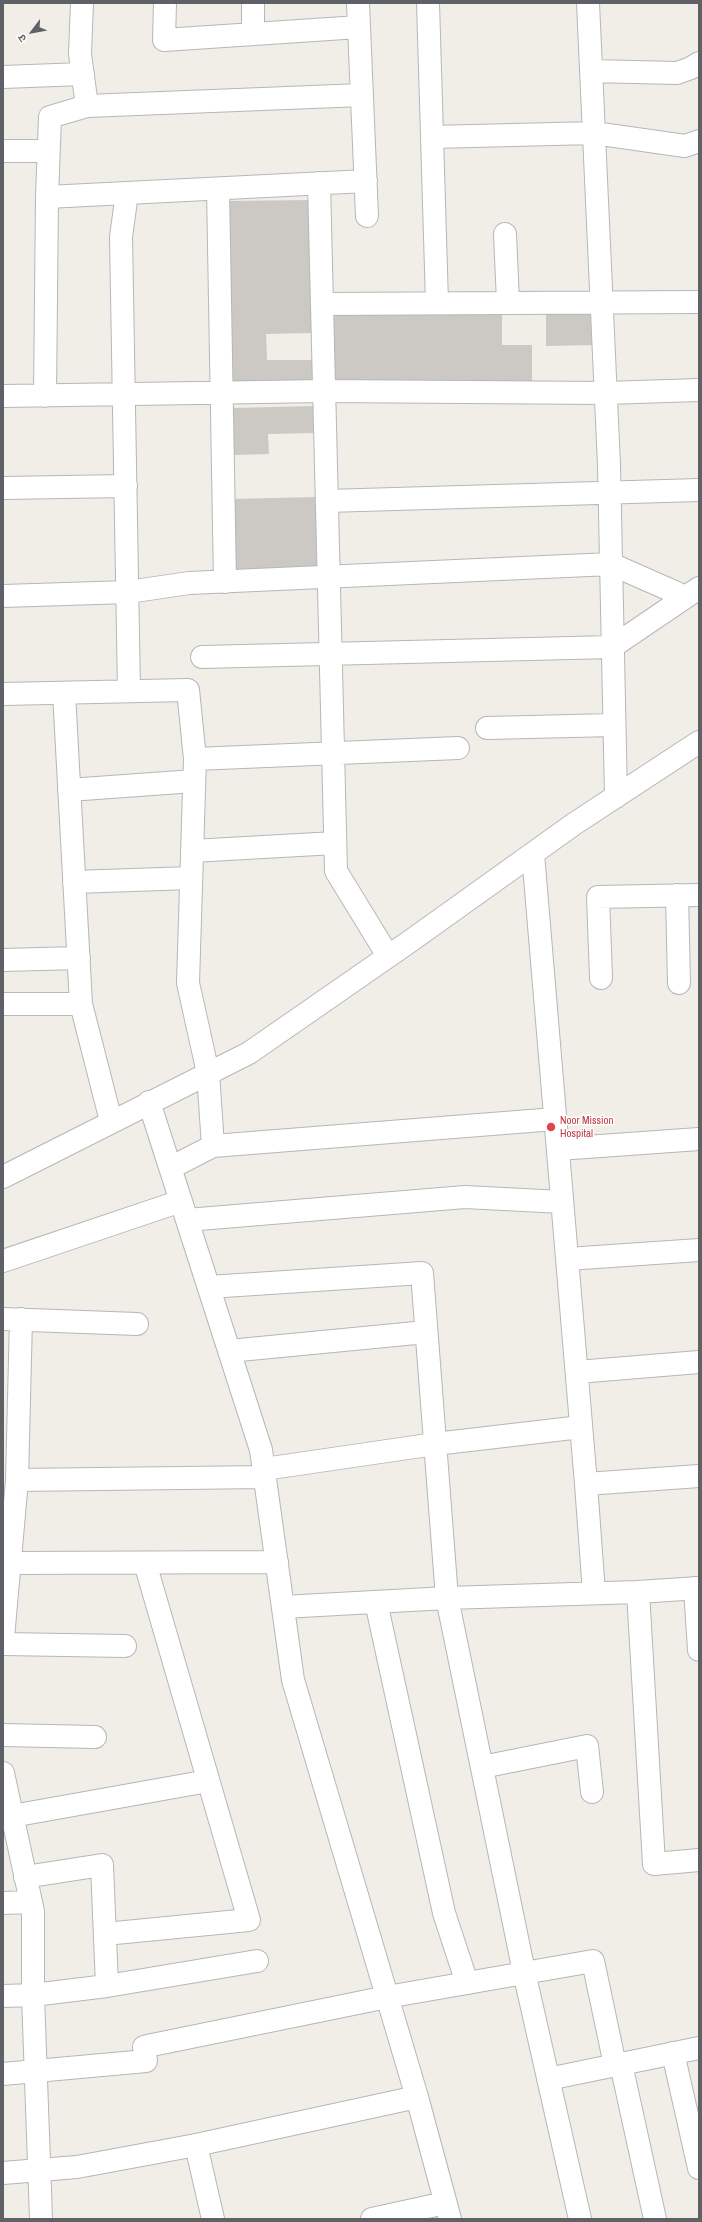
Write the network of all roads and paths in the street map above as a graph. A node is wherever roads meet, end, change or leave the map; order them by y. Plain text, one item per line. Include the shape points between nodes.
1 (82, 3) edge
2 (165, 3) edge
3 (253, 3) edge
4 (358, 3) edge
5 (428, 3) edge
6 (445, 3) edge
7 (588, 3) edge
8 (359, 27) junction
9 (253, 34) junction
10 (699, 63) edge
11 (591, 71) junction
12 (83, 74) junction
13 (3, 77) edge
14 (362, 95) junction
15 (87, 106) junction
16 (594, 134) junction
17 (432, 137) junction
18 (699, 141) edge
19 (3, 151) edge
20 (48, 151) junction
21 (366, 181) junction
22 (319, 183) junction
23 (218, 189) junction
24 (127, 193) junction
25 (46, 197) junction
26 (367, 216) dead end
27 (505, 234) dead end
28 (602, 301) junction
29 (508, 302) junction
30 (699, 302) edge
31 (437, 303) junction
32 (322, 304) junction
33 (699, 390) edge
34 (325, 391) junction
35 (222, 393) junction
36 (606, 393) junction
37 (124, 394) junction
38 (3, 396) edge
39 (45, 396) junction
40 (126, 486) junction
41 (3, 488) edge
42 (699, 490) edge
43 (610, 492) junction
44 (327, 501) junction
45 (611, 564) junction
46 (329, 578) junction
47 (225, 582) junction
48 (128, 592) junction
49 (692, 592) edge
50 (3, 596) edge
51 (612, 647) junction
52 (331, 653) junction
53 (202, 656) dead end
54 (130, 691) junction
55 (64, 693) junction
56 (3, 694) edge
57 (614, 725) junction
58 (487, 728) dead end
59 (699, 742) edge
60 (458, 748) dead end
61 (333, 754) junction
62 (195, 759) junction
63 (194, 781) junction
64 (69, 790) junction
65 (616, 797) junction
66 (336, 843) junction
67 (192, 851) junction
68 (533, 854) junction
69 (191, 878) junction
70 (74, 882) junction
71 (677, 895) junction
72 (699, 895) edge
73 (388, 956) junction
74 (79, 958) junction
75 (3, 960) edge
76 (601, 978) dead end
77 (679, 983) dead end
78 (3, 1004) edge
79 (81, 1004) junction
80 (208, 1073) junction
81 (149, 1102) junction
82 (555, 1119) junction
83 (111, 1121) junction
84 (699, 1139) edge
85 (213, 1146) junction
86 (558, 1149) junction
87 (170, 1168) junction
88 (3, 1177) edge
89 (562, 1202) junction
90 (184, 1211) junction
91 (699, 1250) edge
92 (567, 1259) junction
93 (3, 1261) edge
94 (209, 1287) junction
95 (12, 1319) edge
96 (137, 1324) dead end
97 (426, 1332) junction
98 (229, 1351) junction
99 (699, 1362) edge
100 (577, 1372) junction
101 (582, 1427) junction
102 (435, 1444) junction
103 (265, 1473) junction
104 (699, 1476) edge
105 (17, 1480) junction
106 (586, 1484) junction
107 (9, 1506) edge
108 (277, 1562) junction
109 (145, 1563) junction
110 (7, 1570) edge
111 (697, 1588) edge
112 (638, 1592) junction
113 (594, 1593) junction
114 (447, 1598) junction
115 (376, 1602) junction
116 (283, 1607) junction
117 (3, 1638) edge
118 (3, 1644) edge
119 (125, 1646) dead end
120 (699, 1650) edge
121 (3, 1735) edge
122 (95, 1737) dead end
123 (482, 1767) junction
124 (3, 1773) edge
125 (208, 1780) junction
126 (592, 1792) dead end
127 (12, 1816) junction
128 (699, 1860) edge
129 (25, 1877) junction
130 (31, 1902) junction
131 (3, 1903) edge
132 (106, 1934) junction
133 (258, 1961) dead end
134 (524, 1972) junction
135 (467, 1983) junction
136 (107, 1986) junction
137 (33, 1995) junction
138 (3, 1996) edge
139 (387, 1997) junction
140 (699, 2048) edge
141 (673, 2053) junction
142 (618, 2065) junction
143 (37, 2071) junction
144 (3, 2074) edge
145 (548, 2079) junction
146 (417, 2097) junction
147 (196, 2145) junction
148 (698, 2168) edge
149 (40, 2170) junction
150 (3, 2173) edge
151 (448, 2211) edge
152 (41, 2219) edge
153 (212, 2219) edge
154 (372, 2219) edge
155 (580, 2219) edge
156 (655, 2219) edge

1 - 12 street via 80,54
2 - 9 street via 164,40
3 - 9 street
4 - 8 street
5 - 6 street
5 - 17 street
7 - 11 street
8 - 9 street
8 - 14 street
10 - 11 street via 677,73
11 - 16 street
12 - 13 street
12 - 15 street
14 - 15 street
14 - 21 street
15 - 20 street via 50,117
16 - 17 street
16 - 18 street via 685,146
16 - 28 street
17 - 31 street
19 - 20 street
20 - 25 street
21 - 22 street
21 - 26 street
22 - 23 street
22 - 32 street
23 - 24 street
23 - 35 street
24 - 25 street
24 - 37 street via 121,237
25 - 39 street
27 - 29 street
28 - 29 street
28 - 30 street
28 - 36 street
29 - 31 street
31 - 32 street
32 - 34 street
33 - 36 street
34 - 35 street
34 - 36 street
34 - 44 street
35 - 37 street
35 - 47 street
36 - 43 street
37 - 39 street
37 - 40 street
38 - 39 street
40 - 41 street
40 - 48 street
42 - 43 street
43 - 44 street
43 - 45 street
44 - 46 street
45 - 46 street
45 - 49 street
45 - 51 street
46 - 47 street
46 - 52 street
47 - 48 street
48 - 50 street
48 - 54 street
49 - 51 street
51 - 52 street
51 - 57 street
52 - 53 street
52 - 61 street
54 - 55 street
54 - 62 street via 188,690
55 - 56 street
55 - 64 street
57 - 58 street
57 - 65 street
59 - 65 street
60 - 61 street
61 - 62 street
61 - 66 street
62 - 63 street
63 - 64 street
63 - 67 street
64 - 70 street
65 - 68 street
66 - 67 street
66 - 73 street via 336,871
67 - 69 street
68 - 73 street
68 - 82 street
69 - 70 street
69 - 80 street via 188,983
70 - 74 street
71 - 72 street
71 - 76 street via 598,897
71 - 77 street
73 - 80 street via 248,1053
74 - 75 street
74 - 79 street
78 - 79 street
79 - 83 street
80 - 81 street
80 - 85 street
81 - 83 street
81 - 87 street
82 - 85 street
82 - 86 street
83 - 88 street
84 - 86 street
85 - 87 street
86 - 89 street
87 - 90 street
89 - 90 street via 465,1197
89 - 92 street
90 - 93 street
90 - 94 street
91 - 92 street
92 - 100 street
94 - 97 street via 422,1273
94 - 98 street
95 - 96 street
95 - 105 street
97 - 98 street
97 - 102 street
98 - 103 street via 261,1450
99 - 100 street
100 - 101 street
101 - 102 street
101 - 106 street
102 - 103 street
102 - 114 street
103 - 105 street
103 - 108 street
104 - 106 street
105 - 107 street
106 - 113 street
107 - 110 street
108 - 109 street
108 - 116 street
109 - 110 street
109 - 125 street
110 - 117 street
111 - 112 street
111 - 120 street
112 - 113 street
112 - 128 street via 654,1864
113 - 114 street
114 - 115 street
114 - 123 street
115 - 116 street
115 - 135 street via 444,1913
116 - 139 street via 293,1680
118 - 119 street
121 - 122 street
123 - 126 street via 587,1746
123 - 134 street
124 - 127 street
125 - 127 street
125 - 132 street via 249,1920
127 - 129 street
129 - 130 street
129 - 132 street via 102,1865
130 - 131 street
130 - 137 street
132 - 136 street
133 - 136 street
134 - 135 street
134 - 142 street via 593,1961
134 - 145 street
135 - 139 street
136 - 137 street
137 - 138 street
137 - 143 street
139 - 143 street via 144,2047 146,2060
139 - 146 street
140 - 141 street
141 - 142 street
141 - 148 street
142 - 145 street
142 - 156 street
143 - 144 street
143 - 149 street
145 - 155 street
146 - 147 street
146 - 151 street
147 - 149 street via 77,2167
147 - 153 street
149 - 150 street
149 - 152 street
151 - 154 street

